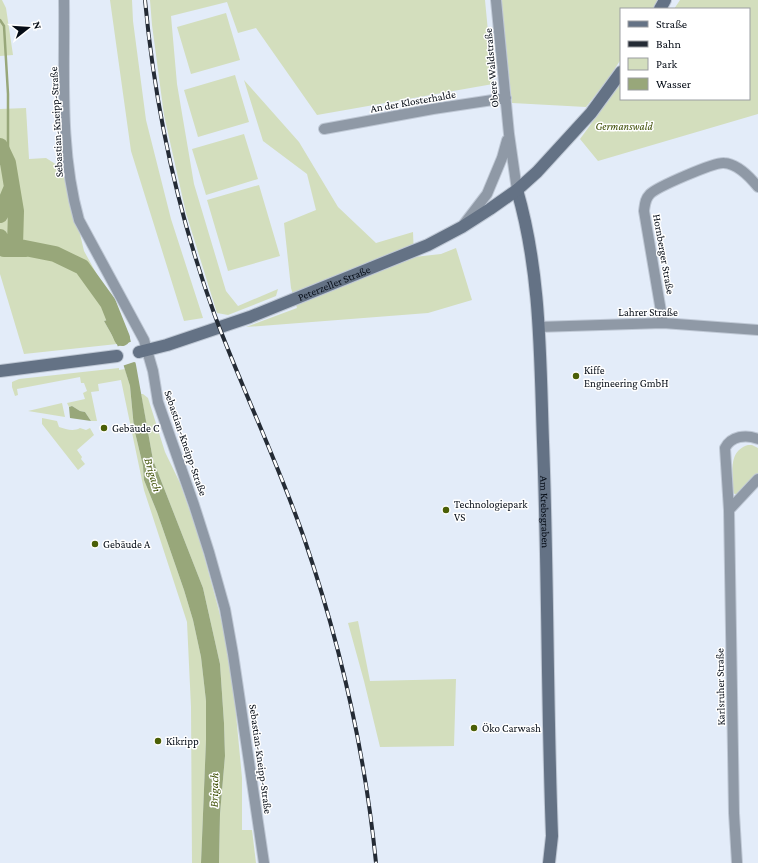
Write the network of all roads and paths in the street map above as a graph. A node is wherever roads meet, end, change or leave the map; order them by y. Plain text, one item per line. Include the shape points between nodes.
1 (64, 0) edge
2 (496, 0) edge
3 (620, 73) edge
4 (506, 98) junction
5 (324, 129) dead end
6 (509, 134) junction
7 (758, 187) edge
8 (517, 190) junction
9 (462, 227) junction
10 (663, 323) junction
11 (538, 327) junction
12 (758, 330) edge
13 (143, 351) junction
14 (117, 356) dead end
15 (0, 372) edge
16 (758, 439) edge
17 (758, 479) edge
18 (729, 510) junction
19 (552, 836) junction
20 (265, 861) edge
21 (549, 863) edge
22 (557, 863) edge
23 (737, 863) edge

1 - 13 street, Sebastian-Kneipp-Straße via 66,143 69,174 79,220 139,328
2 - 4 street, Obere Waldstraße
3 - 8 street, Peterzeller Straße via 571,136
4 - 5 street, An der Klosterhalde
4 - 6 street, Obere Waldstraße
6 - 8 street, Obere Waldstraße
6 - 9 street, Obere Waldstraße via 487,194
7 - 10 street, Hornberger Straße via 738,168 724,162 663,186 645,200 644,211
8 - 9 street, Peterzeller Straße
8 - 11 street, Am Krebsgraben via 527,230 535,281
9 - 13 street, Peterzeller Straße via 428,245 250,316
10 - 11 street, Lahrer Straße
10 - 12 street, Lahrer Straße
11 - 19 street, Am Krebsgraben via 547,550
13 - 20 street, Sebastian-Kneipp-Straße via 153,371 158,402 196,512 225,609
14 - 15 street
16 - 18 street, Karlsruher Straße via 741,436 732,439 725,448
17 - 18 street
18 - 23 street, Karlsruher Straße
19 - 21 street, Am Krebsgraben
19 - 22 street, Am Krebsgraben

